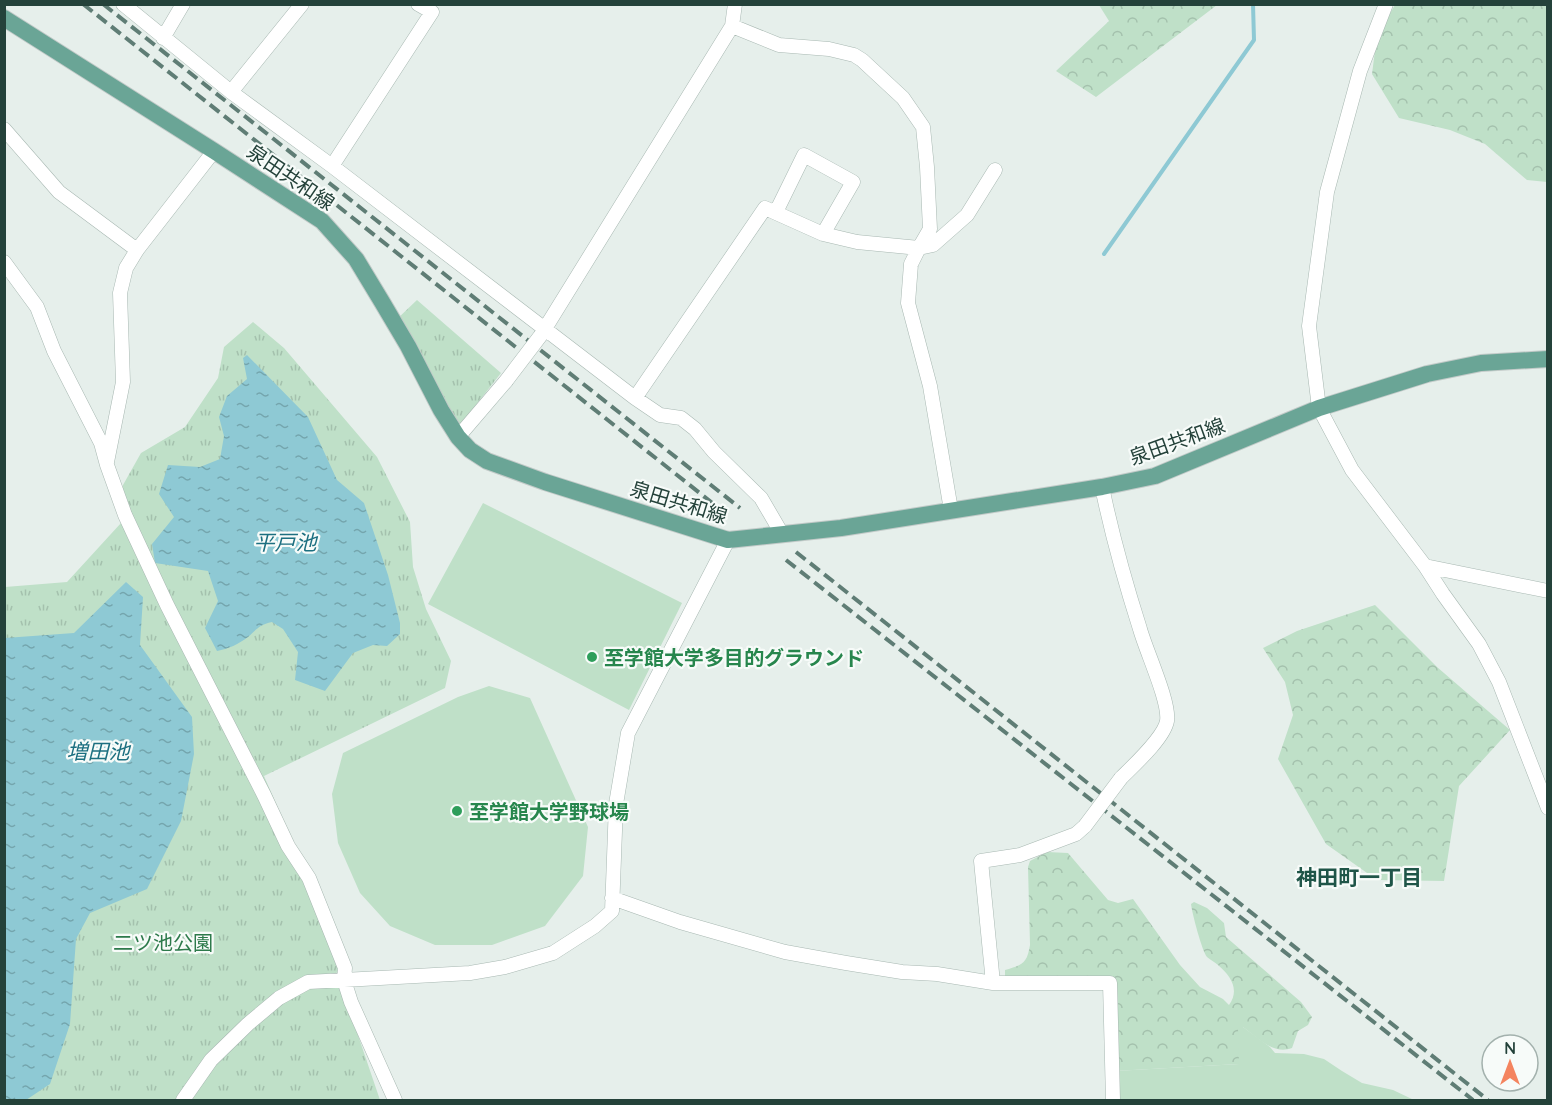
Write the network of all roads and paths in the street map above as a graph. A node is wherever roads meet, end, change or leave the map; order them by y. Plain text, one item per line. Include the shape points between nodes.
1 (123, 4) edge
2 (183, 4) edge
3 (302, 4) edge
4 (418, 4) edge
5 (735, 4) edge
6 (1386, 4) edge
7 (4, 18) edge
8 (732, 26) junction
9 (163, 38) junction
10 (231, 92) junction
11 (4, 129) edge
12 (214, 151) junction
13 (332, 166) junction
14 (995, 170) dead end
15 (776, 212) junction
16 (823, 234) junction
17 (919, 248) junction
18 (137, 250) junction
19 (4, 262) edge
20 (543, 332) junction
21 (1548, 359) edge
22 (635, 398) junction
23 (1319, 408) junction
24 (458, 437) junction
25 (107, 465) junction
26 (1102, 487) junction
27 (951, 510) junction
28 (782, 534) junction
29 (728, 540) junction
30 (1425, 567) junction
31 (1548, 591) edge
32 (1548, 808) edge
33 (612, 898) junction
34 (344, 980) junction
35 (993, 983) junction
36 (183, 1101) edge
37 (395, 1101) edge
38 (1113, 1101) edge

1 - 9 street
2 - 9 street
3 - 10 street
4 - 13 street via 432,12
5 - 8 street
6 - 23 street via 1360,71 1327,192 1309,326
7 - 12 main road, 泉田共和線
8 - 17 street via 779,45 854,55 903,98 923,127 930,229
8 - 20 street
9 - 10 street
10 - 13 street
11 - 18 street via 59,192
12 - 18 street
12 - 24 main road, 泉田共和線 via 322,221 356,259
13 - 20 street
14 - 17 street via 966,215 933,245
15 - 16 street
15 - 16 street via 804,155 853,182
15 - 22 street via 765,208
16 - 17 street via 857,242
17 - 27 street via 911,264 908,303 930,386
18 - 25 street via 126,268 120,293 123,382
19 - 25 street via 37,307 54,351 101,443
20 - 22 street
20 - 24 street, bridge
21 - 23 main road, 泉田共和線 via 1481,363 1427,374
22 - 28 street via 660,415 681,418 695,429 761,498
23 - 26 main road, 泉田共和線 via 1155,476
23 - 30 street via 1352,470
24 - 29 main road, 泉田共和線 via 487,461
25 - 34 street via 125,515 167,605 288,846 309,878 345,968
26 - 27 main road, 泉田共和線
26 - 35 street, bridge via 1140,631 1167,708 1167,723 1076,834 1020,855 981,861
27 - 28 main road, 泉田共和線
28 - 29 main road, 泉田共和線
29 - 33 street via 628,733 616,804
30 - 31 street
30 - 32 street via 1479,644 1499,682
33 - 34 street via 612,911 596,926 553,953 470,973
33 - 35 street via 785,952
34 - 36 street via 308,982 279,998 211,1060
34 - 37 street
35 - 38 street via 1110,983

